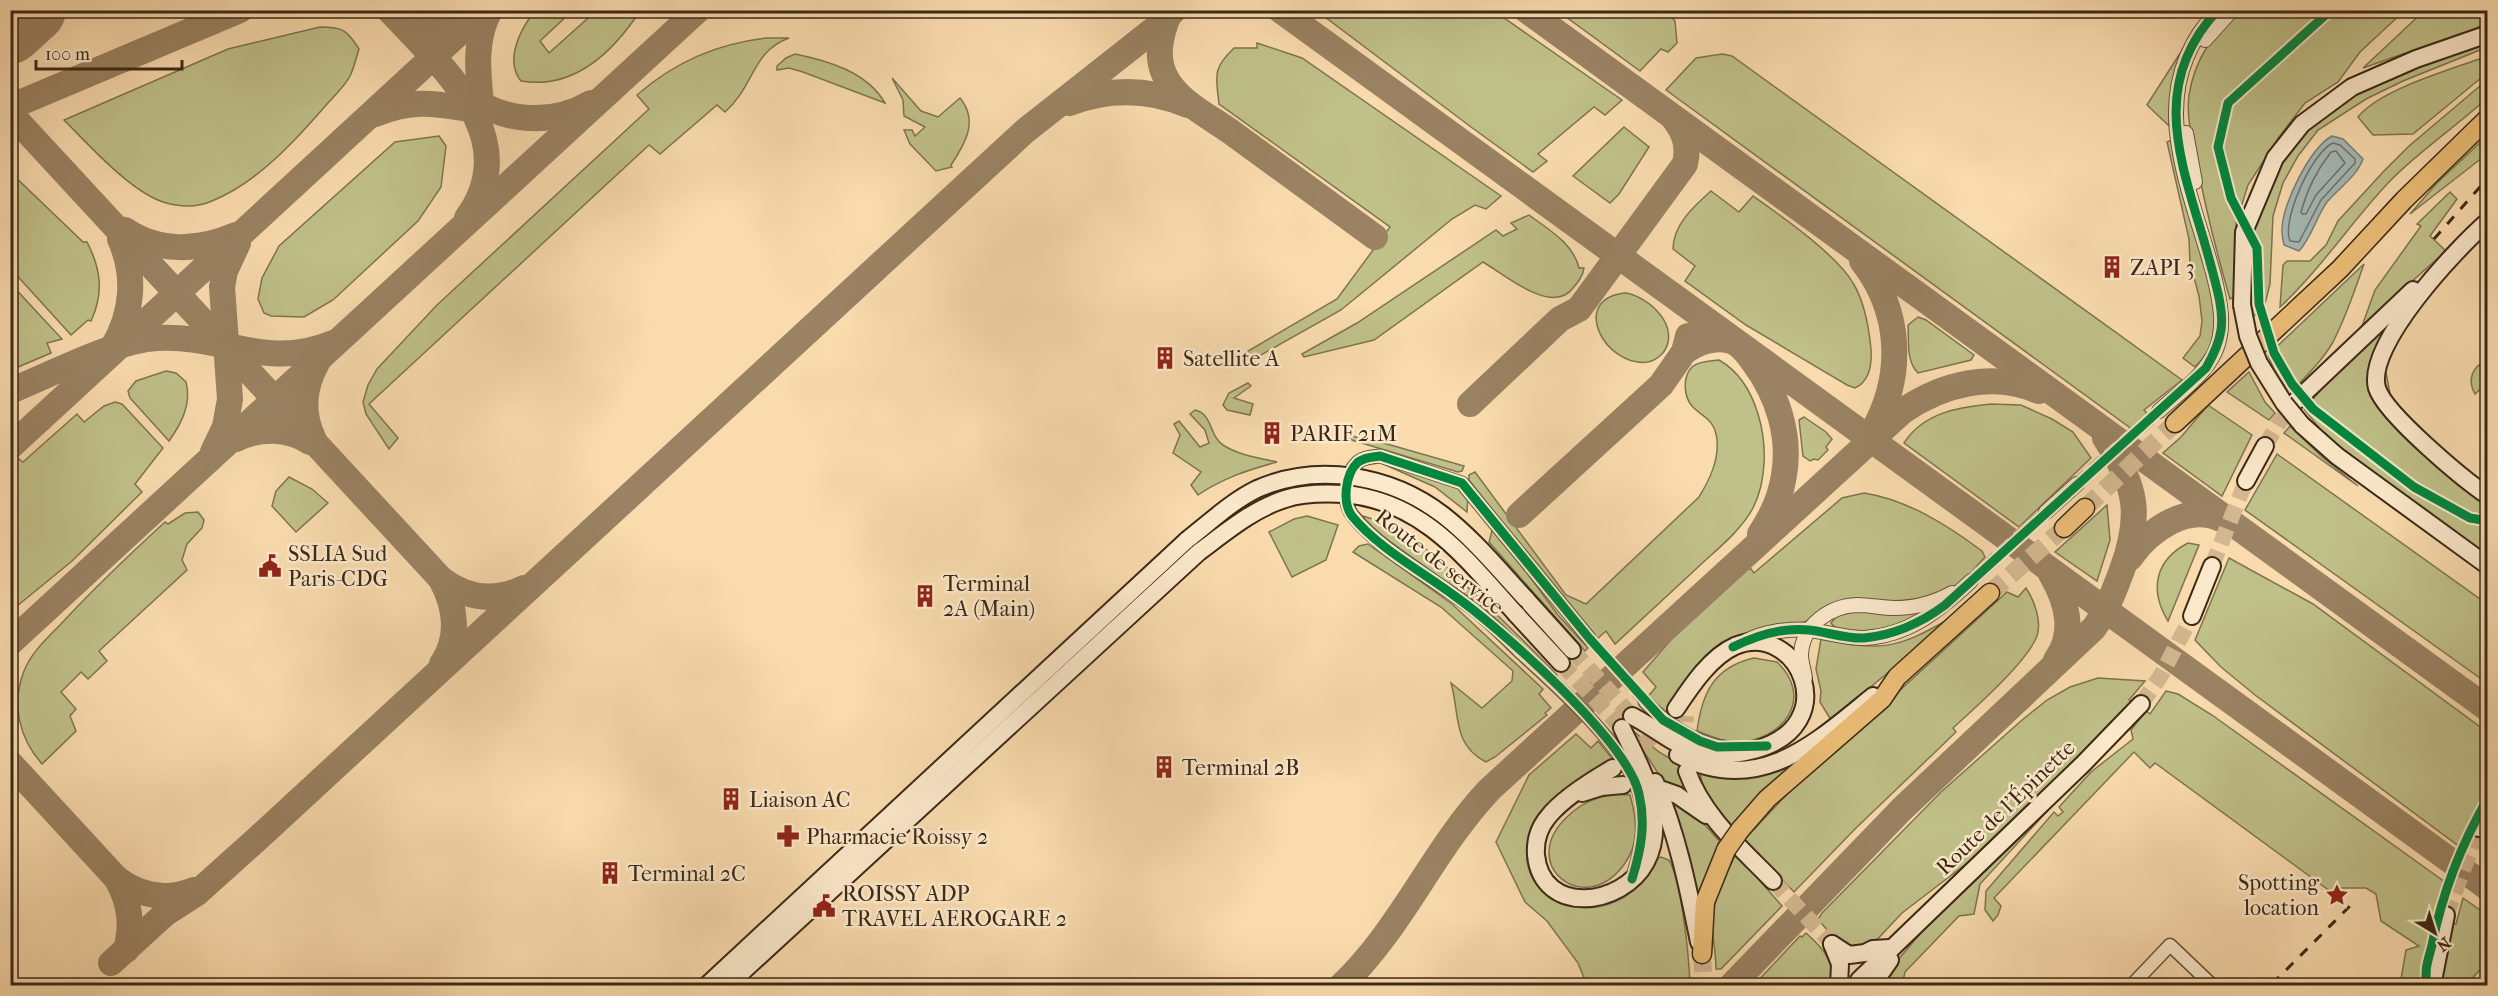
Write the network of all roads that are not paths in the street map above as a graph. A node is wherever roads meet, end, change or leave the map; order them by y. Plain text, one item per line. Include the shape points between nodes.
1 (2232, 10) edge
2 (2218, 11) edge
3 (2487, 34) edge
4 (2204, 41) junction
5 (2487, 118) edge
6 (2487, 220) edge
7 (2206, 246) junction
8 (2455, 250) junction
9 (2290, 402) junction
10 (2159, 411) tunnel mouth
11 (2175, 423) tunnel mouth
12 (2265, 446) tunnel mouth
13 (2246, 481) tunnel mouth
14 (2076, 484) tunnel mouth
15 (2487, 496) edge
16 (2085, 508) tunnel mouth
17 (2046, 512) tunnel mouth
18 (2064, 528) tunnel mouth
19 (2212, 566) tunnel mouth
20 (2487, 566) edge
21 (1990, 593) tunnel mouth
22 (2192, 616) tunnel mouth
23 (1809, 630) junction
24 (1589, 638) tunnel mouth
25 (1733, 647) junction
26 (1572, 650) tunnel mouth
27 (1561, 663) tunnel mouth
28 (1897, 677) junction
29 (1806, 684) junction
30 (1645, 702) tunnel mouth
31 (2141, 704) tunnel mouth
32 (1681, 712) tunnel mouth
33 (1627, 722) junction
34 (1767, 746) junction
35 (1613, 768) tunnel mouth
36 (1687, 771) dead end
37 (1623, 785) dead end
38 (1663, 790) dead end
39 (1563, 804) junction
40 (1732, 831) junction
41 (1632, 879) junction
42 (1773, 881) tunnel mouth
43 (2446, 915) tunnel mouth
44 (1832, 944) junction
45 (1894, 944) junction
46 (1702, 954) joint
47 (1840, 977) edge
48 (1860, 984) edge
49 (706, 986) edge
50 (727, 986) edge
51 (2131, 986) edge
52 (2213, 986) edge
53 (2432, 986) edge

1 - 4 street
2 - 4 street
2 - 7 street via 2200,32 2180,72 2176,110 2182,164
3 - 9 main road, bridge via 2352,87 2302,124 2275,158 2244,232 2242,305 2259,363
4 - 7 street via 2188,73 2184,101
5 - 11 main road via 2340,269
6 - 8 main road
7 - 10 street via 2218,294 2220,336 2206,368
8 - 9 main road
8 - 15 main road via 2398,323 2378,363 2376,385 2396,415
9 - 20 main road, bridge via 2302,425 2337,456
12 - 13 main road
14 - 17 street
16 - 18 main road
19 - 22 main road
21 - 28 main road
23 - 23 street via 1863,638 1887,634 1926,619 1971,581 1936,601 1916,606 1858,605 1839,609 1819,618
23 - 25 street via 1771,632
23 - 29 street via 1801,655
24 - 41 street, Route de service via 1462,483 1380,456 1357,463 1344,502 1351,515 1370,534 1477,612 1548,677 1608,739 1627,765 1639,792 1643,819 1642,846
25 - 29 main road via 1747,643 1775,647 1788,655
25 - 32 main road via 1703,675
26 - 49 main road, bridge via 1473,543 1443,515 1410,494 1375,481 1331,474 1307,475 1257,490 1187,540
27 - 50 main road, bridge via 1463,556 1403,508 1368,496 1326,493 1285,499 1242,520 1199,552
28 - 33 main road via 1802,752 1769,766 1741,771 1691,761
28 - 40 main road via 1881,699
29 - 34 main road via 1806,705 1796,724
30 - 34 street via 1664,720 1700,741 1726,748
31 - 45 main road, Route de l'Épinette
33 - 34 main road via 1648,724 1674,743 1697,752 1737,754
33 - 41 main road via 1654,815 1654,837 1646,862
33 - 46 main road via 1669,814
35 - 39 main road
36 - 40 main road via 1697,794
37 - 39 main road via 1601,787
38 - 40 main road via 1698,807
39 - 41 main road via 1548,816 1535,844 1543,877 1553,888 1569,897 1591,900 1611,894
40 - 42 main road
40 - 46 main road, bridge via 1705,902
43 - 53 main road
44 - 45 main road via 1849,955
44 - 47 main road
44 - 48 main road via 1851,964
45 - 48 main road, Route de l'Épinette via 1897,952
47 - 48 main road
51 - 52 street via 2170,945

